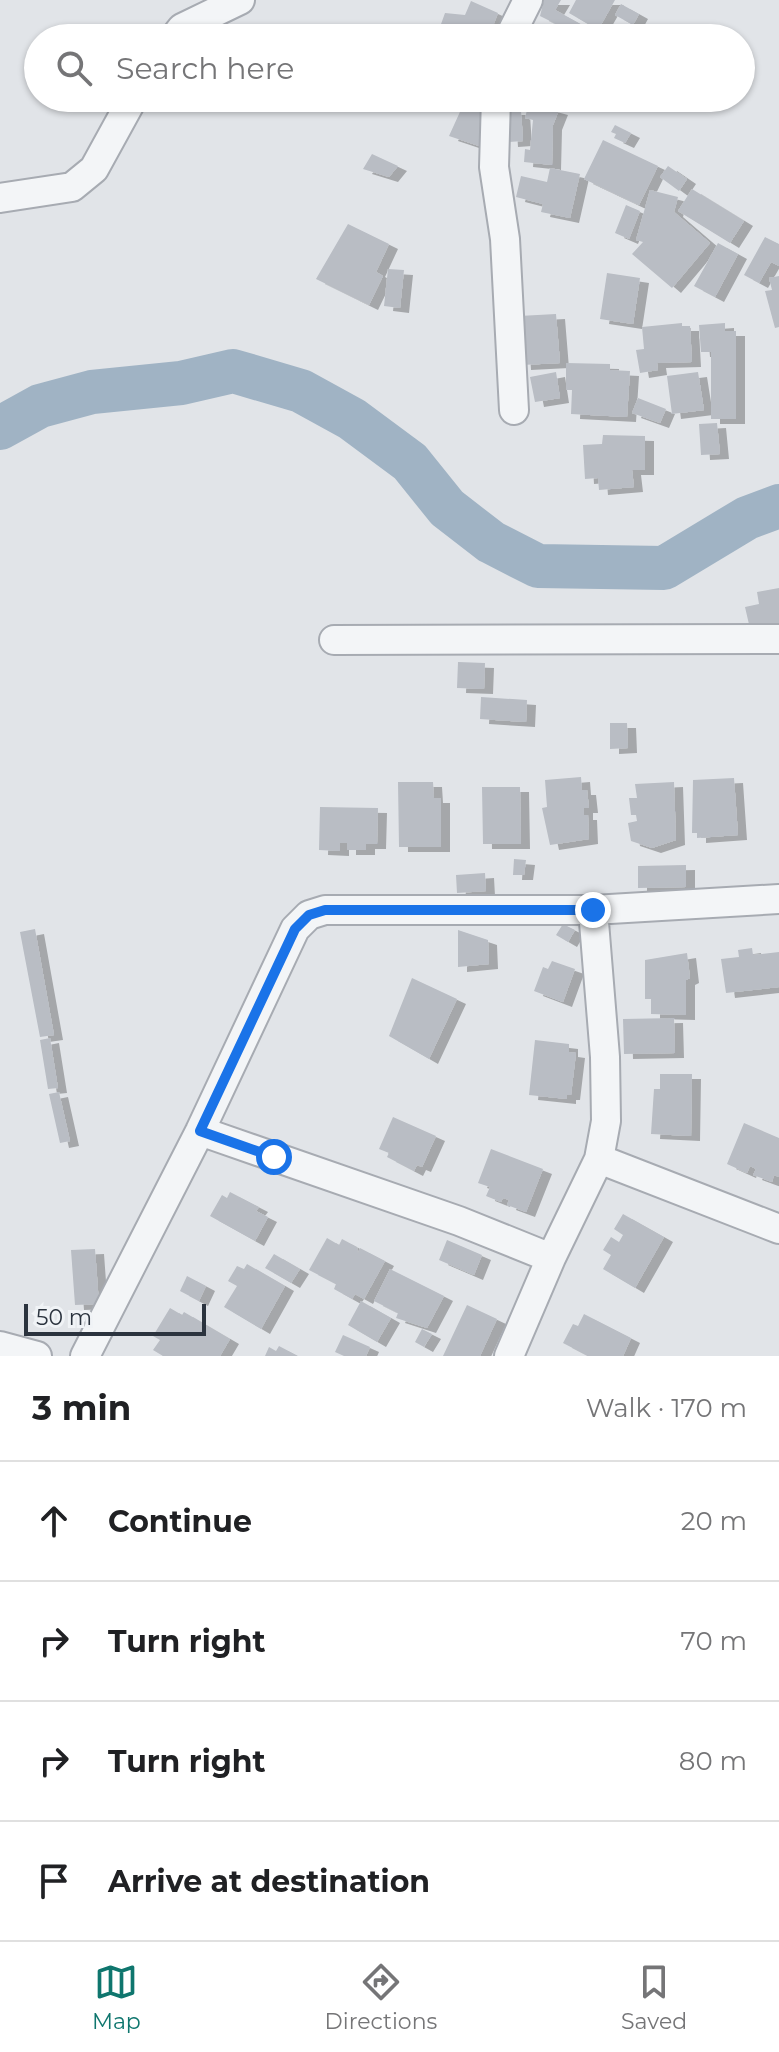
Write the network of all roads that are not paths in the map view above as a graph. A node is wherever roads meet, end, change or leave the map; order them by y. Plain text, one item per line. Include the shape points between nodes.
1 (240, 0) edge
2 (528, 0) edge
3 (190, 24) edge
4 (516, 24) edge
5 (125, 112) edge
6 (496, 112) edge
7 (0, 198) edge
8 (514, 410) dead end
9 (779, 639) edge
10 (334, 640) dead end
11 (779, 899) edge
12 (593, 910) junction
13 (200, 1131) junction
14 (599, 1159) junction
15 (779, 1229) edge
16 (551, 1258) junction
17 (0, 1346) edge
18 (37, 1356) edge
19 (85, 1356) edge
20 (509, 1356) edge

1 - 3 street
2 - 4 street
5 - 7 street via 94,169 72,187
6 - 8 street via 494,167 505,239
9 - 10 street
11 - 12 street
12 - 13 street via 325,910 309,915 295,929
12 - 14 street via 605,1057 606,1121
13 - 16 street
13 - 19 street
14 - 15 street
14 - 16 street
16 - 20 street
17 - 18 street

